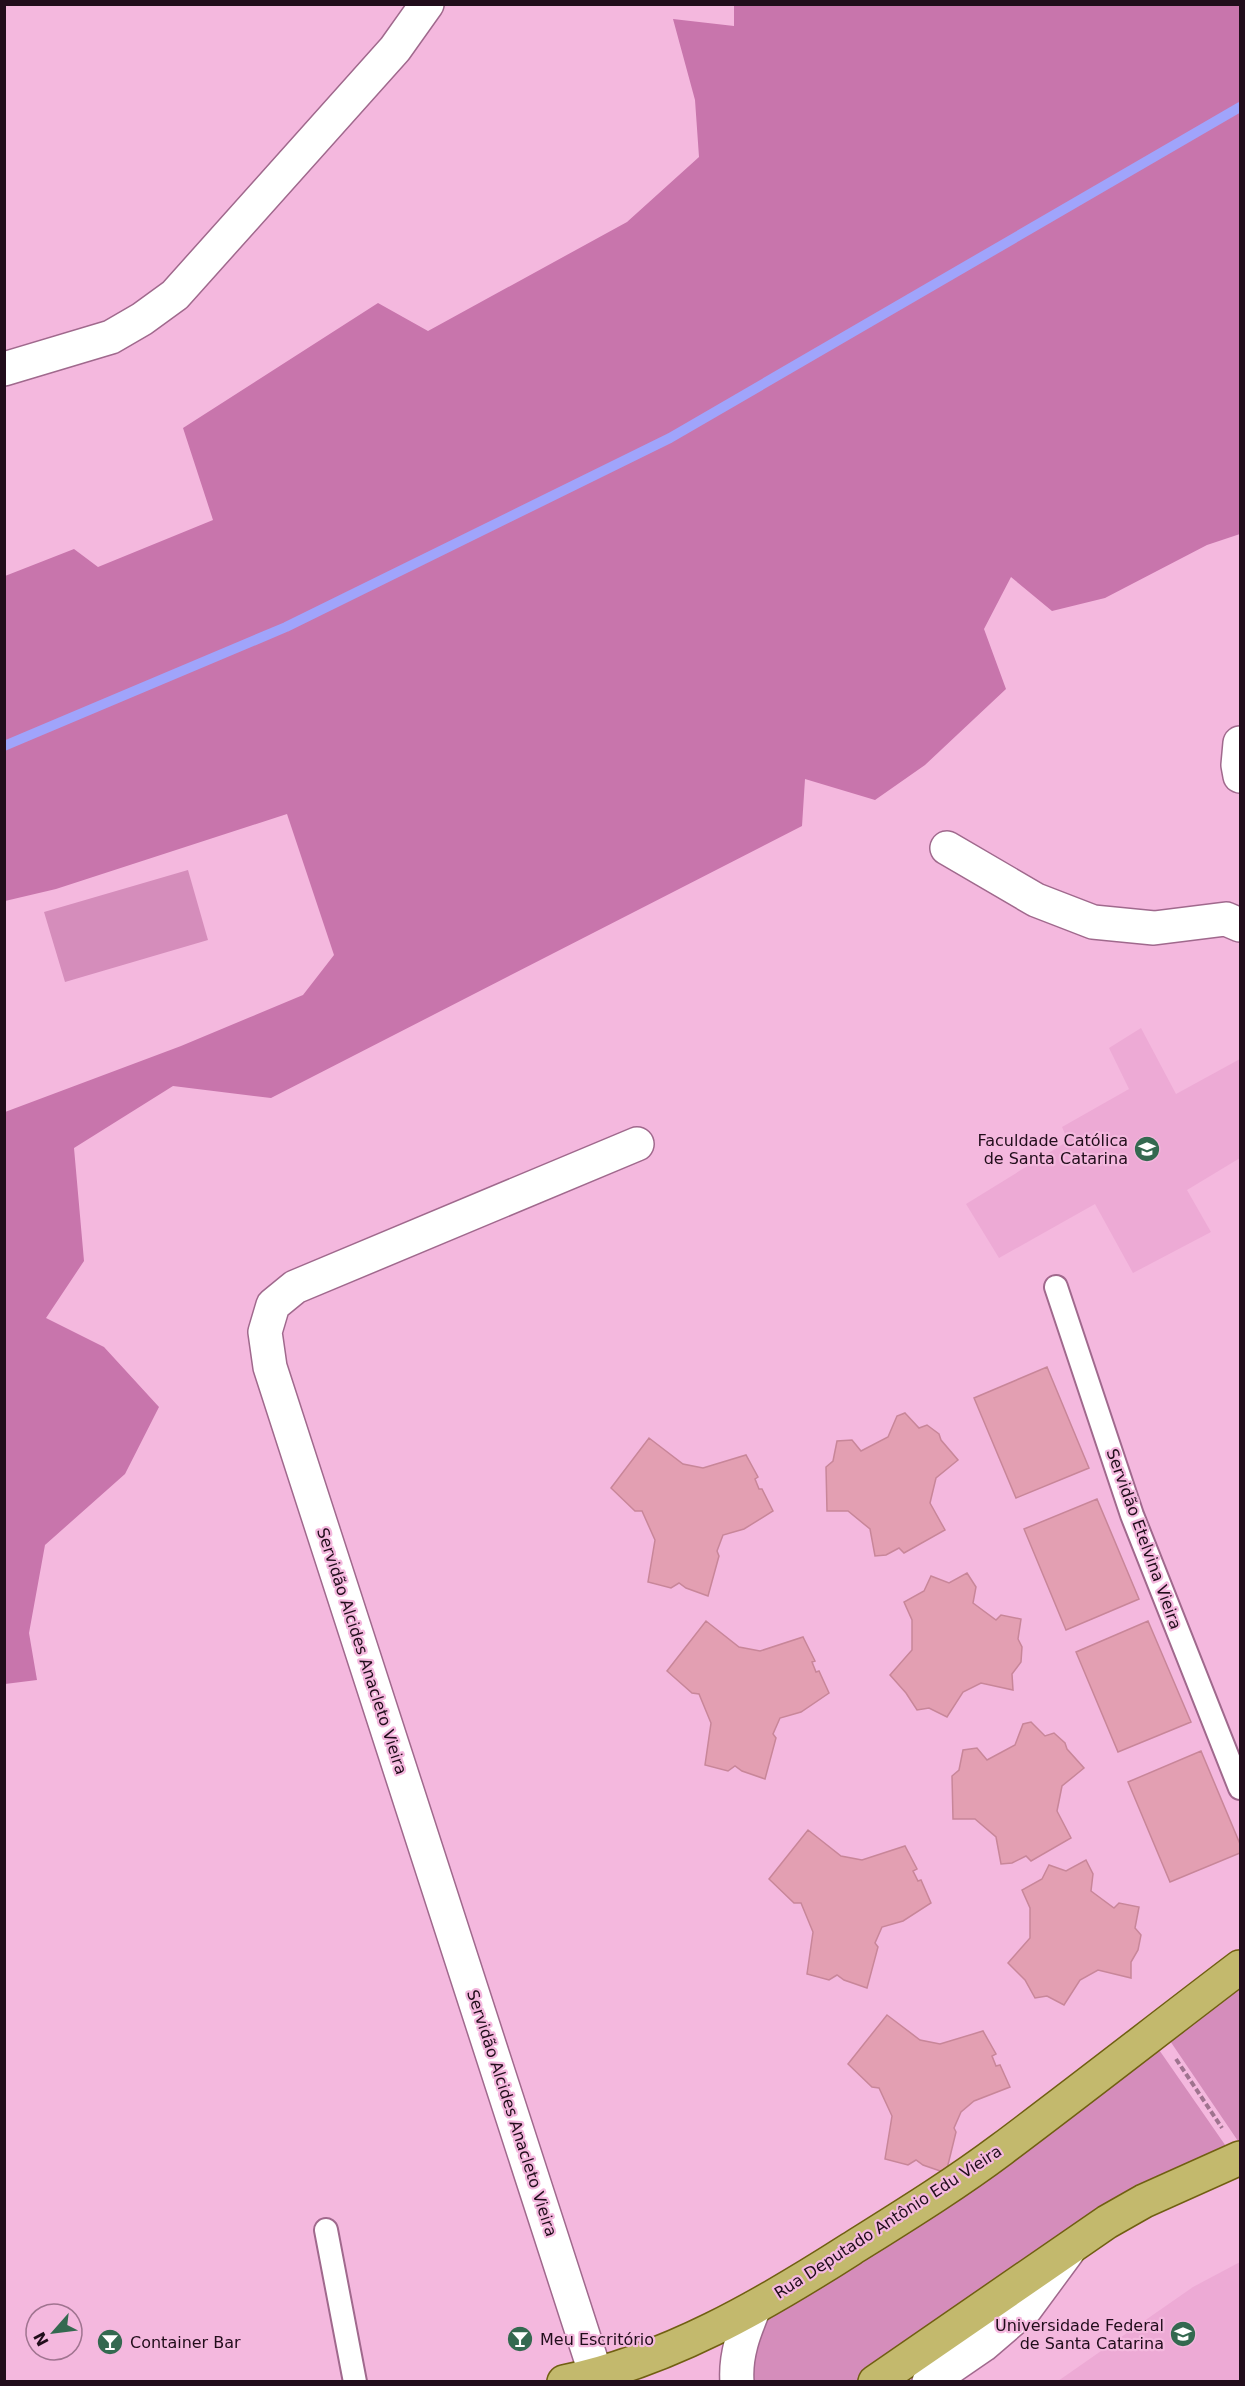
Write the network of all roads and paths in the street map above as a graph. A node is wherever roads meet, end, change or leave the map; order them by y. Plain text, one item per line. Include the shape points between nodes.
1 (427, 4) edge
2 (4, 369) edge
3 (1240, 743) edge
4 (1240, 777) edge
5 (947, 848) dead end
6 (1240, 925) edge
7 (637, 1144) dead end
8 (1056, 1287) dead end
9 (1240, 1788) edge
10 (1240, 1966) edge
11 (1156, 2031) junction
12 (1234, 2147) edge
13 (326, 2230) dead end
14 (1072, 2247) junction
15 (754, 2308) junction
16 (596, 2375) junction
17 (355, 2382) edge
18 (564, 2382) edge
19 (737, 2382) edge
20 (875, 2382) edge
21 (929, 2382) edge

1 - 2 street via 394,49 175,295 111,337
3 - 4 street
5 - 6 street via 1036,900 1093,922 1154,928 1226,919
7 - 16 street, Servidão Alcides Anacleto Vieira via 295,1287 273,1305 265,1332 273,1379
8 - 9 lane, Servidão Etelvina Vieira via 1132,1515
10 - 11 main road, Rua Deputado Antônio Edu Vieira
11 - 12 path
11 - 15 main road, Rua Deputado Antônio Edu Vieira via 1001,2150 916,2208
12 - 14 main road
13 - 17 lane
14 - 20 main road
14 - 21 street via 1026,2308
15 - 16 main road, Rua Deputado Antônio Edu Vieira via 627,2366
15 - 19 street via 742,2337
16 - 18 main road, Rua Deputado Antônio Edu Vieira

